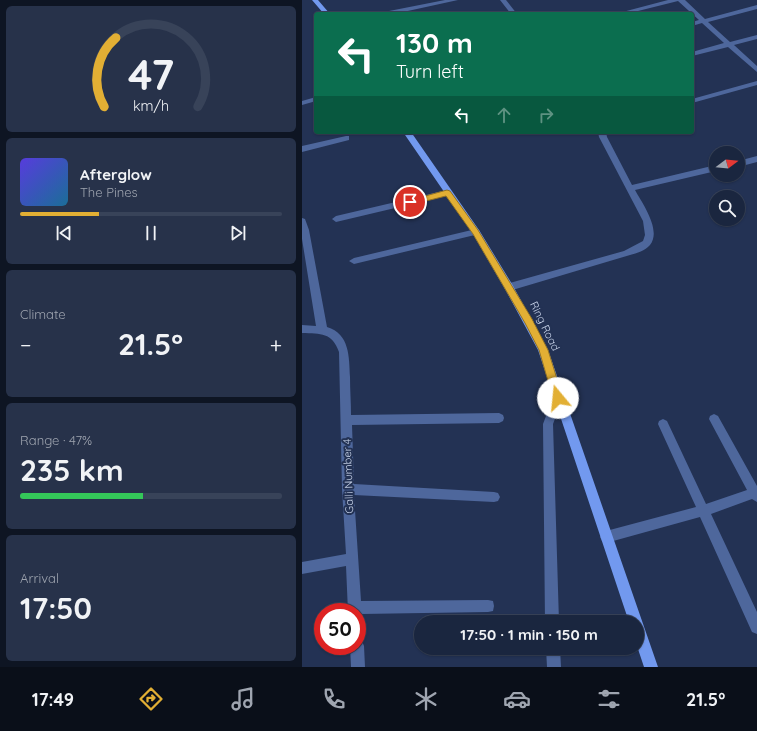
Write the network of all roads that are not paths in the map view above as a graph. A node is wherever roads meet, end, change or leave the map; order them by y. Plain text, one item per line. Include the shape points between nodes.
1 (315, 0) edge
2 (455, 0) edge
3 (503, 0) edge
4 (676, 0) edge
5 (681, 0) edge
6 (757, 7) edge
7 (325, 12) edge
8 (394, 12) edge
9 (512, 12) edge
10 (626, 12) edge
11 (694, 12) edge
12 (694, 12) edge
13 (704, 22) junction
14 (694, 24) edge
15 (757, 36) edge
16 (729, 44) junction
17 (694, 53) edge
18 (757, 70) edge
19 (757, 83) edge
20 (314, 100) edge
21 (694, 100) edge
22 (302, 103) edge
23 (408, 134) edge
24 (602, 134) edge
25 (346, 138) dead end
26 (302, 149) edge
27 (757, 159) edge
28 (745, 162) edge
29 (709, 170) edge
30 (630, 188) junction
31 (447, 193) junction
32 (336, 219) dead end
33 (302, 221) edge
34 (476, 232) junction
35 (354, 261) dead end
36 (509, 287) junction
37 (302, 329) edge
38 (322, 330) junction
39 (558, 398) junction
40 (499, 418) dead end
41 (714, 419) dead end
42 (346, 420) junction
43 (663, 424) dead end
44 (348, 489) junction
45 (756, 495) edge
46 (494, 497) dead end
47 (703, 511) junction
48 (606, 537) junction
49 (352, 559) junction
50 (302, 568) edge
51 (355, 603) edge
52 (488, 606) dead end
53 (366, 610) edge
54 (552, 615) edge
55 (634, 615) edge
56 (757, 627) edge
57 (644, 645) edge
58 (357, 655) edge
59 (553, 655) edge
60 (358, 667) edge
61 (554, 667) edge
62 (652, 667) edge

1 - 7 main road
2 - 8 street
3 - 9 street
4 - 10 street
5 - 11 street
6 - 13 street
12 - 13 street
13 - 14 street
13 - 16 street
15 - 16 street
16 - 17 street
16 - 18 street
19 - 21 street
20 - 22 street
23 - 31 main road, Ring Road
24 - 30 street
25 - 26 street
27 - 28 street
29 - 30 street
30 - 36 street via 651,234 642,247
31 - 32 street
31 - 34 main road, Ring Road
33 - 38 street
34 - 35 street
34 - 36 main road, Ring Road
36 - 39 main road, Ring Road via 543,350
37 - 38 street
38 - 42 street, Galli Number 4 via 341,340 344,352
39 - 48 main road, Ring Road
39 - 54 street via 548,424
40 - 42 street
41 - 45 street
42 - 44 street, Galli Number 4
43 - 47 street
44 - 46 street
44 - 49 street, Galli Number 4
45 - 47 street
47 - 48 street
47 - 56 street
48 - 55 main road, Ring Road
49 - 50 street
49 - 51 street, Galli Number 4
52 - 53 street
57 - 62 main road
58 - 60 street
59 - 61 street

